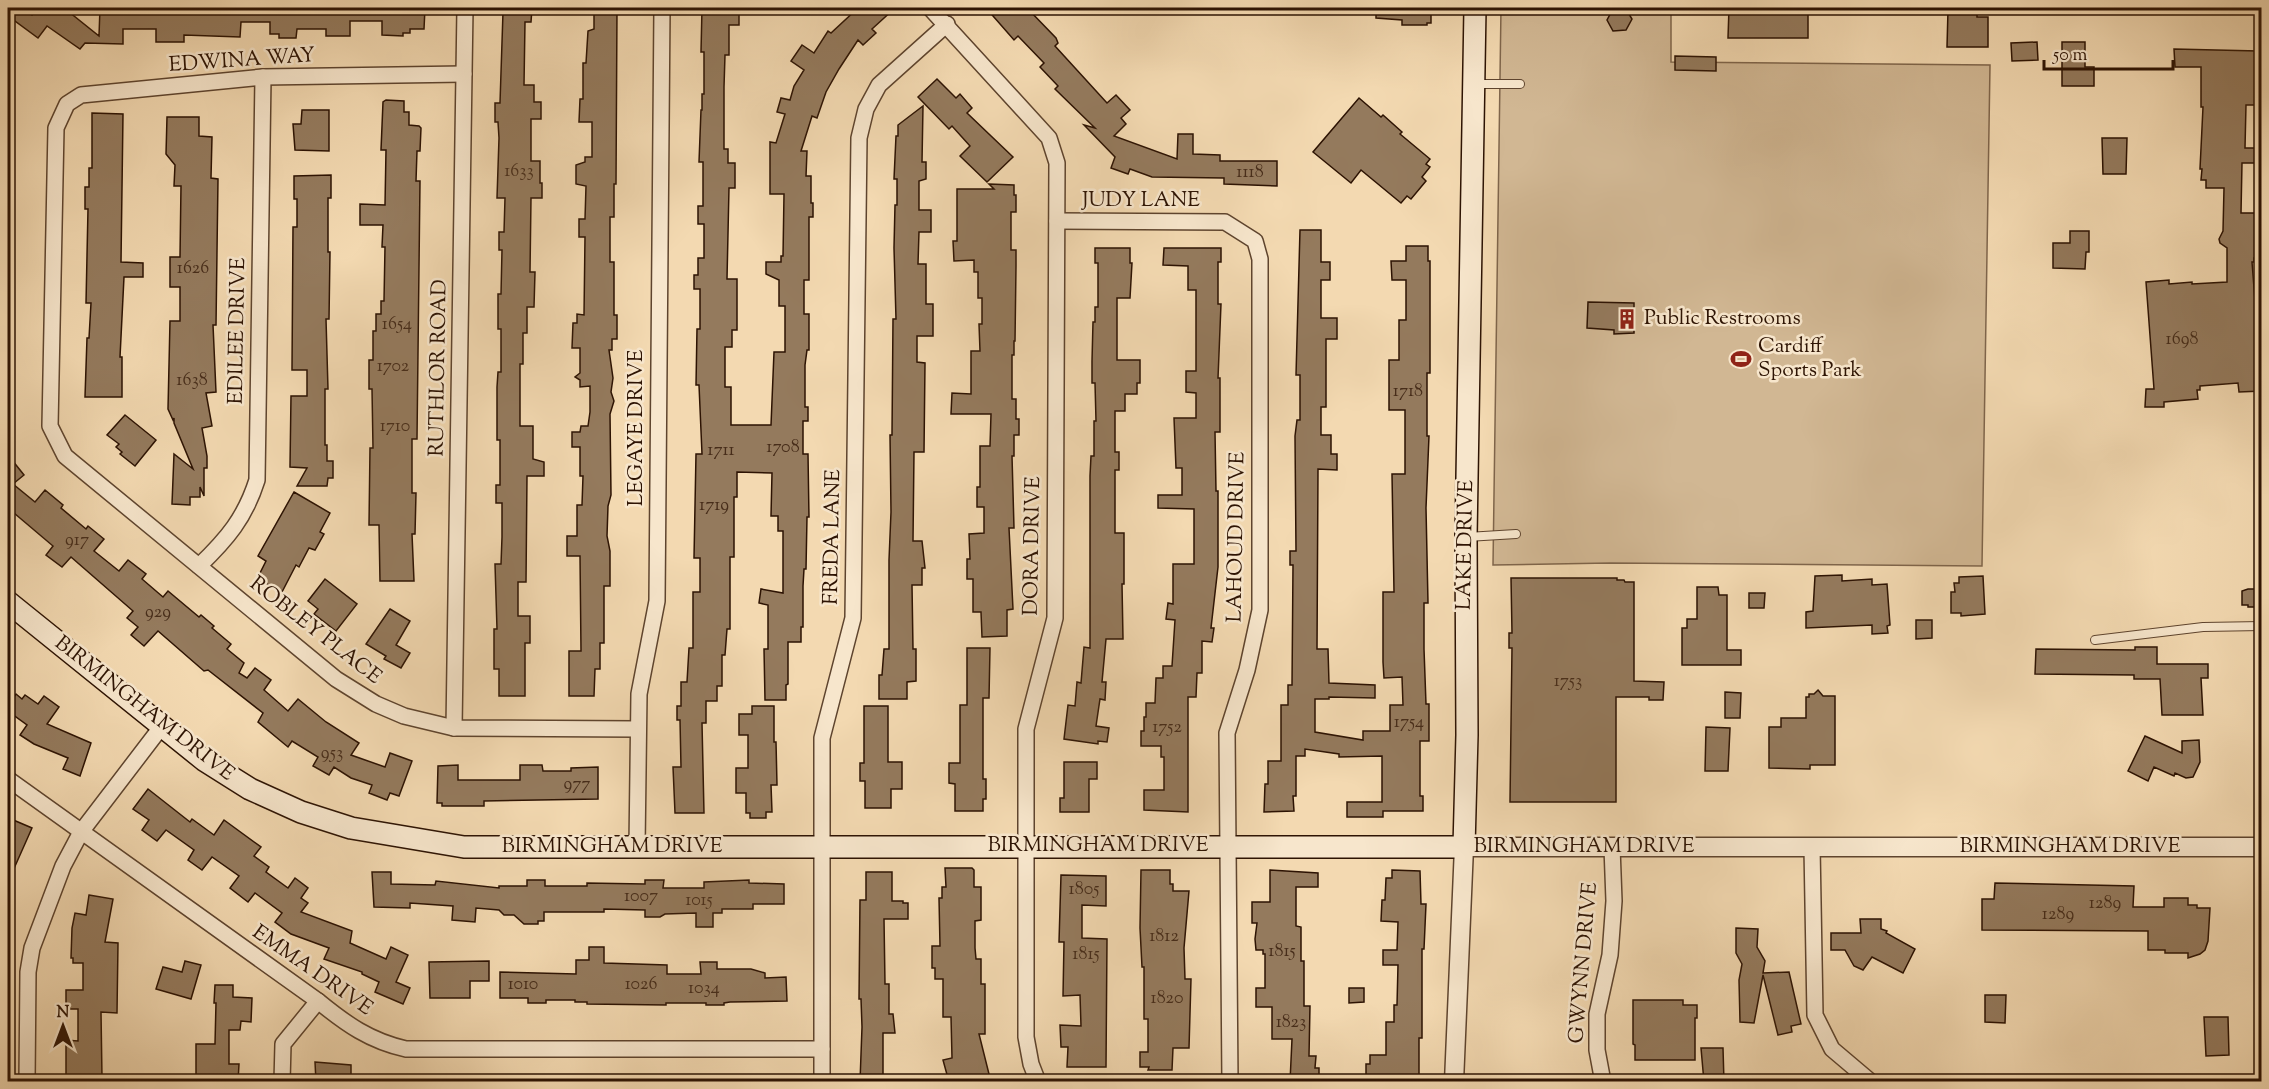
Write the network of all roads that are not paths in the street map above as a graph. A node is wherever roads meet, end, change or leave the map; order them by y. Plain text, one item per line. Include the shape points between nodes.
1 (465, 8) edge
2 (662, 8) edge
3 (930, 8) edge
4 (1475, 8) edge
5 (947, 24) junction
6 (464, 74) junction
7 (263, 77) junction
8 (1474, 84) junction
9 (1520, 84) dead end
10 (1057, 221) junction
11 (1226, 222) joint
12 (57, 442) joint
13 (1516, 534) dead end
14 (1466, 537) junction
15 (199, 566) junction
16 (8, 602) edge
17 (2262, 626) edge
18 (2094, 640) dead end
19 (162, 726) junction
20 (454, 728) junction
21 (637, 729) junction
22 (8, 779) edge
23 (81, 832) junction
24 (1026, 846) junction
25 (637, 847) junction
26 (822, 847) junction
27 (1227, 847) junction
28 (1464, 847) junction
29 (1612, 847) junction
30 (1812, 847) junction
31 (2262, 847) edge
32 (318, 1001) junction
33 (822, 1049) junction
34 (27, 1082) edge
35 (282, 1082) edge
36 (822, 1082) edge
37 (1038, 1082) edge
38 (1230, 1082) edge
39 (1454, 1082) edge
40 (1603, 1082) edge
41 (1871, 1082) edge

1 - 6 street, RUTHLOR ROAD
2 - 21 street, LEGAYE DRIVE via 657,601 639,694
3 - 5 street, DORA DRIVE
4 - 8 main road, LAKE DRIVE
5 - 10 street, DORA DRIVE via 1049,138 1057,164
5 - 26 street, FREDA LANE via 879,85 866,109 859,138 853,618 822,738
6 - 7 street, EDWINA WAY
6 - 20 street, RUTHLOR ROAD
7 - 12 street, EDWINA WAY via 81,95 67,104 56,128 50,426
7 - 15 street, EDILEE DRIVE via 257,480 250,503 226,539
8 - 9 lane
8 - 14 main road, LAKE DRIVE
10 - 11 street, JUDY LANE
10 - 24 street, DORA DRIVE via 1055,618 1026,729
11 - 27 street, LAHOUD DRIVE via 1255,241 1260,259 1260,610 1227,733
12 - 15 street, ROBLEY PLACE via 65,456
13 - 14 lane
14 - 28 main road, LAKE DRIVE
15 - 20 street, ROBLEY PLACE via 336,679 404,716
16 - 19 main road, BIRMINGHAM DRIVE
17 - 18 lane via 2203,627
19 - 23 street
19 - 25 main road, BIRMINGHAM DRIVE via 204,760 250,789 301,812 351,828 464,847
20 - 21 street, ROBLEY PLACE
21 - 25 street, LEGAYE DRIVE
22 - 23 street, EMMA DRIVE
23 - 32 street, EMMA DRIVE
23 - 34 street via 63,866 32,948 28,972
24 - 26 main road, BIRMINGHAM DRIVE
24 - 27 main road, BIRMINGHAM DRIVE
24 - 37 street, DORA DRIVE via 1026,1037
25 - 26 main road, BIRMINGHAM DRIVE
26 - 33 street, FREDA LANE
27 - 28 main road, BIRMINGHAM DRIVE
27 - 38 street, LAHOUD DRIVE
28 - 29 street, BIRMINGHAM DRIVE
28 - 39 street, LAKE DRIVE
29 - 30 street, BIRMINGHAM DRIVE
29 - 40 street, GWYNN DRIVE via 1611,955 1597,1014 1597,1050
30 - 31 street, BIRMINGHAM DRIVE
30 - 41 street via 1815,1015 1832,1049
32 - 33 street, EMMA DRIVE via 349,1026 387,1045 406,1049
32 - 35 street via 283,1044
33 - 36 street, FREDA LANE

